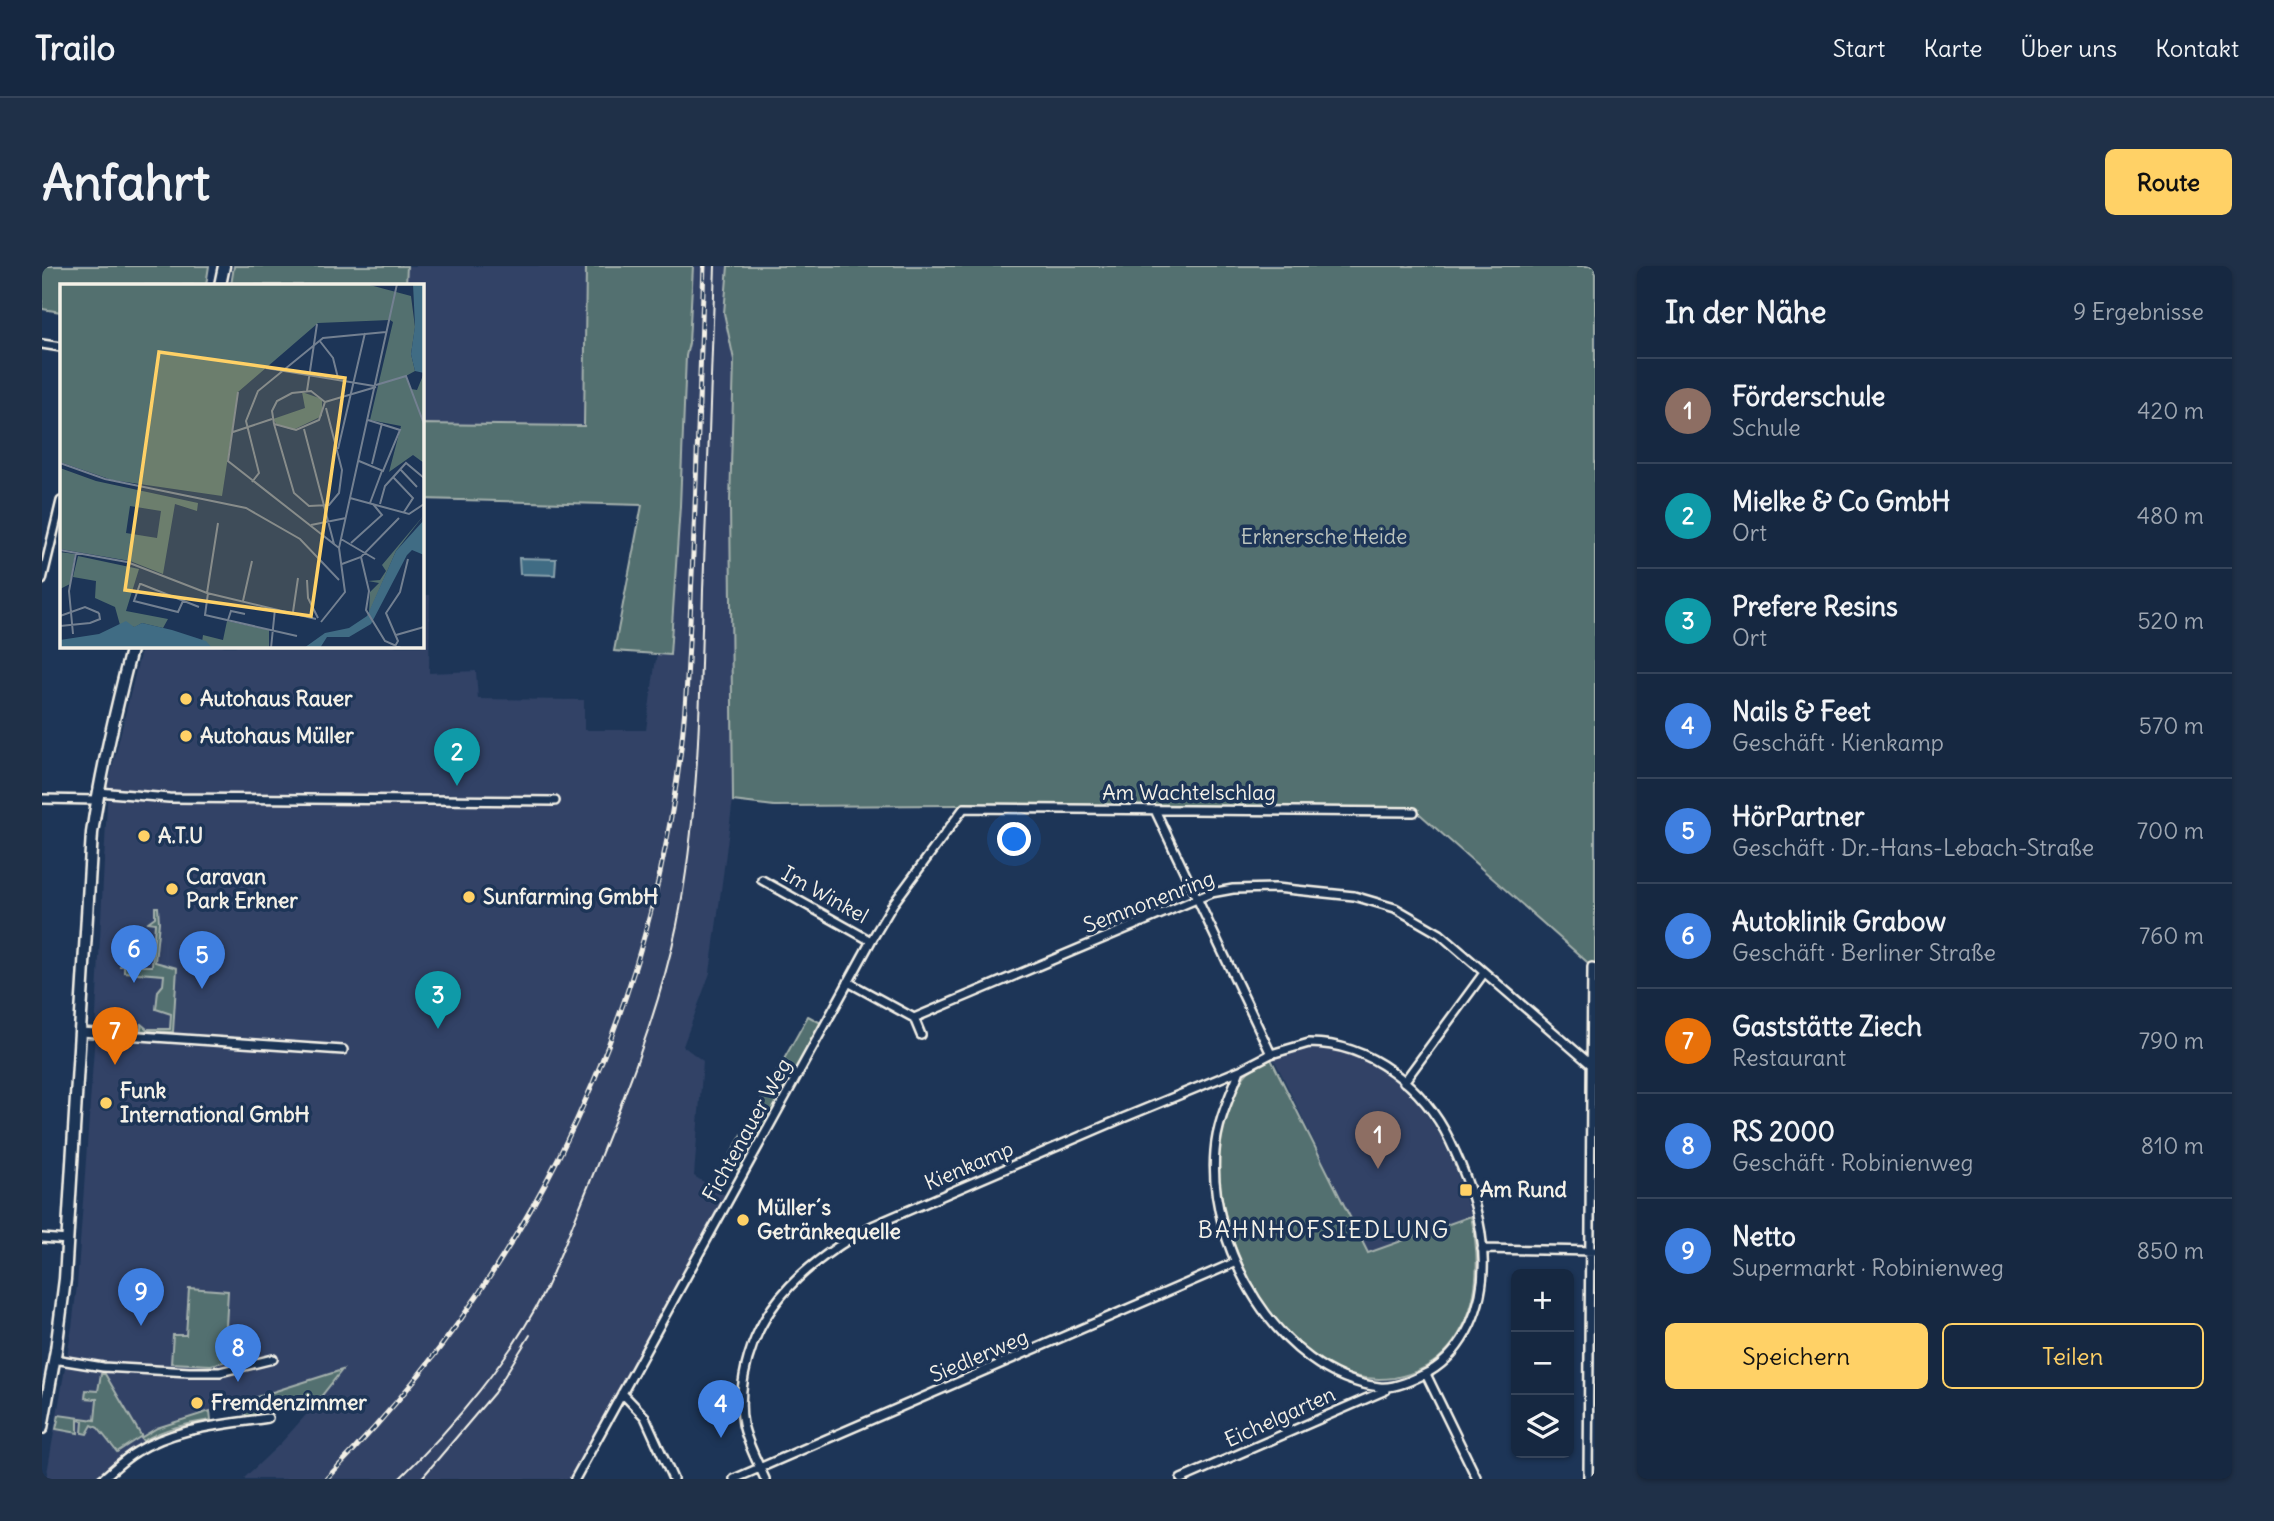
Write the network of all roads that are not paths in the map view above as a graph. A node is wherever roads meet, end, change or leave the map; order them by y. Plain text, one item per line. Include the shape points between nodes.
1 (224, 266) edge
2 (220, 284) edge
3 (42, 344) edge
4 (60, 347) edge
5 (60, 513) edge
6 (42, 579) edge
7 (132, 648) edge
8 (97, 796) junction
9 (42, 799) edge
10 (555, 801) dead end
11 (964, 808) joint
12 (1155, 810) junction
13 (1415, 812) dead end
14 (762, 880) dead end
15 (1196, 898) junction
16 (871, 941) junction
17 (1592, 967) dead end
18 (1484, 972) junction
19 (848, 982) junction
20 (914, 1018) junction
21 (81, 1032) junction
22 (921, 1035) dead end
23 (343, 1050) dead end
24 (1270, 1054) junction
25 (1594, 1067) edge
26 (1240, 1070) junction
27 (1404, 1082) junction
28 (42, 1238) edge
29 (68, 1240) junction
30 (1482, 1249) junction
31 (1592, 1251) edge
32 (1236, 1262) junction
33 (54, 1359) junction
34 (273, 1359) dead end
35 (1426, 1374) junction
36 (1392, 1387) junction
37 (622, 1393) junction
38 (268, 1418) dead end
39 (42, 1428) edge
40 (1592, 1437) edge
41 (760, 1468) junction
42 (102, 1479) edge
43 (575, 1479) edge
44 (673, 1479) edge
45 (734, 1479) edge
46 (765, 1479) edge
47 (1181, 1479) edge
48 (1477, 1479) edge
49 (1588, 1479) edge

1 - 2 main road
3 - 4 street
5 - 6 street
7 - 8 main road
8 - 9 street
8 - 10 street
8 - 21 main road
11 - 12 street, Am Wachtelschlag
11 - 16 street, Fichtenauer Weg
12 - 13 street, Am Wachtelschlag
12 - 15 street
14 - 16 street, Im Winkel
15 - 18 street, Semnonenring via 1254,887 1374,901 1440,934
15 - 20 street, Semnonenring
15 - 24 street
16 - 19 street, Fichtenauer Weg
17 - 25 street
18 - 25 street, Semnonenring
18 - 27 street
19 - 20 street
19 - 37 street, Fichtenauer Weg
20 - 22 street
21 - 23 street
21 - 29 main road
24 - 26 street
24 - 27 street via 1309,1043 1341,1046 1373,1059
25 - 31 street
26 - 32 street via 1214,1152 1225,1232
26 - 41 street, Kienkamp via 872,1226 816,1262 772,1307 746,1364 740,1405
27 - 30 street via 1433,1114 1456,1154 1477,1214
28 - 29 street
29 - 33 main road
30 - 31 street
30 - 35 street via 1483,1277 1474,1316 1455,1351
31 - 40 street
32 - 36 street via 1268,1317 1304,1355 1342,1378
32 - 41 street, Siedlerweg
33 - 34 street via 103,1367 220,1372
33 - 39 main road
35 - 36 street
35 - 48 street
36 - 47 street, Eichelgarten
37 - 43 street, Fichtenauer Weg
37 - 44 street via 645,1417
38 - 42 street via 179,1432 135,1453
40 - 49 street
41 - 45 street, Siedlerweg
41 - 46 street

